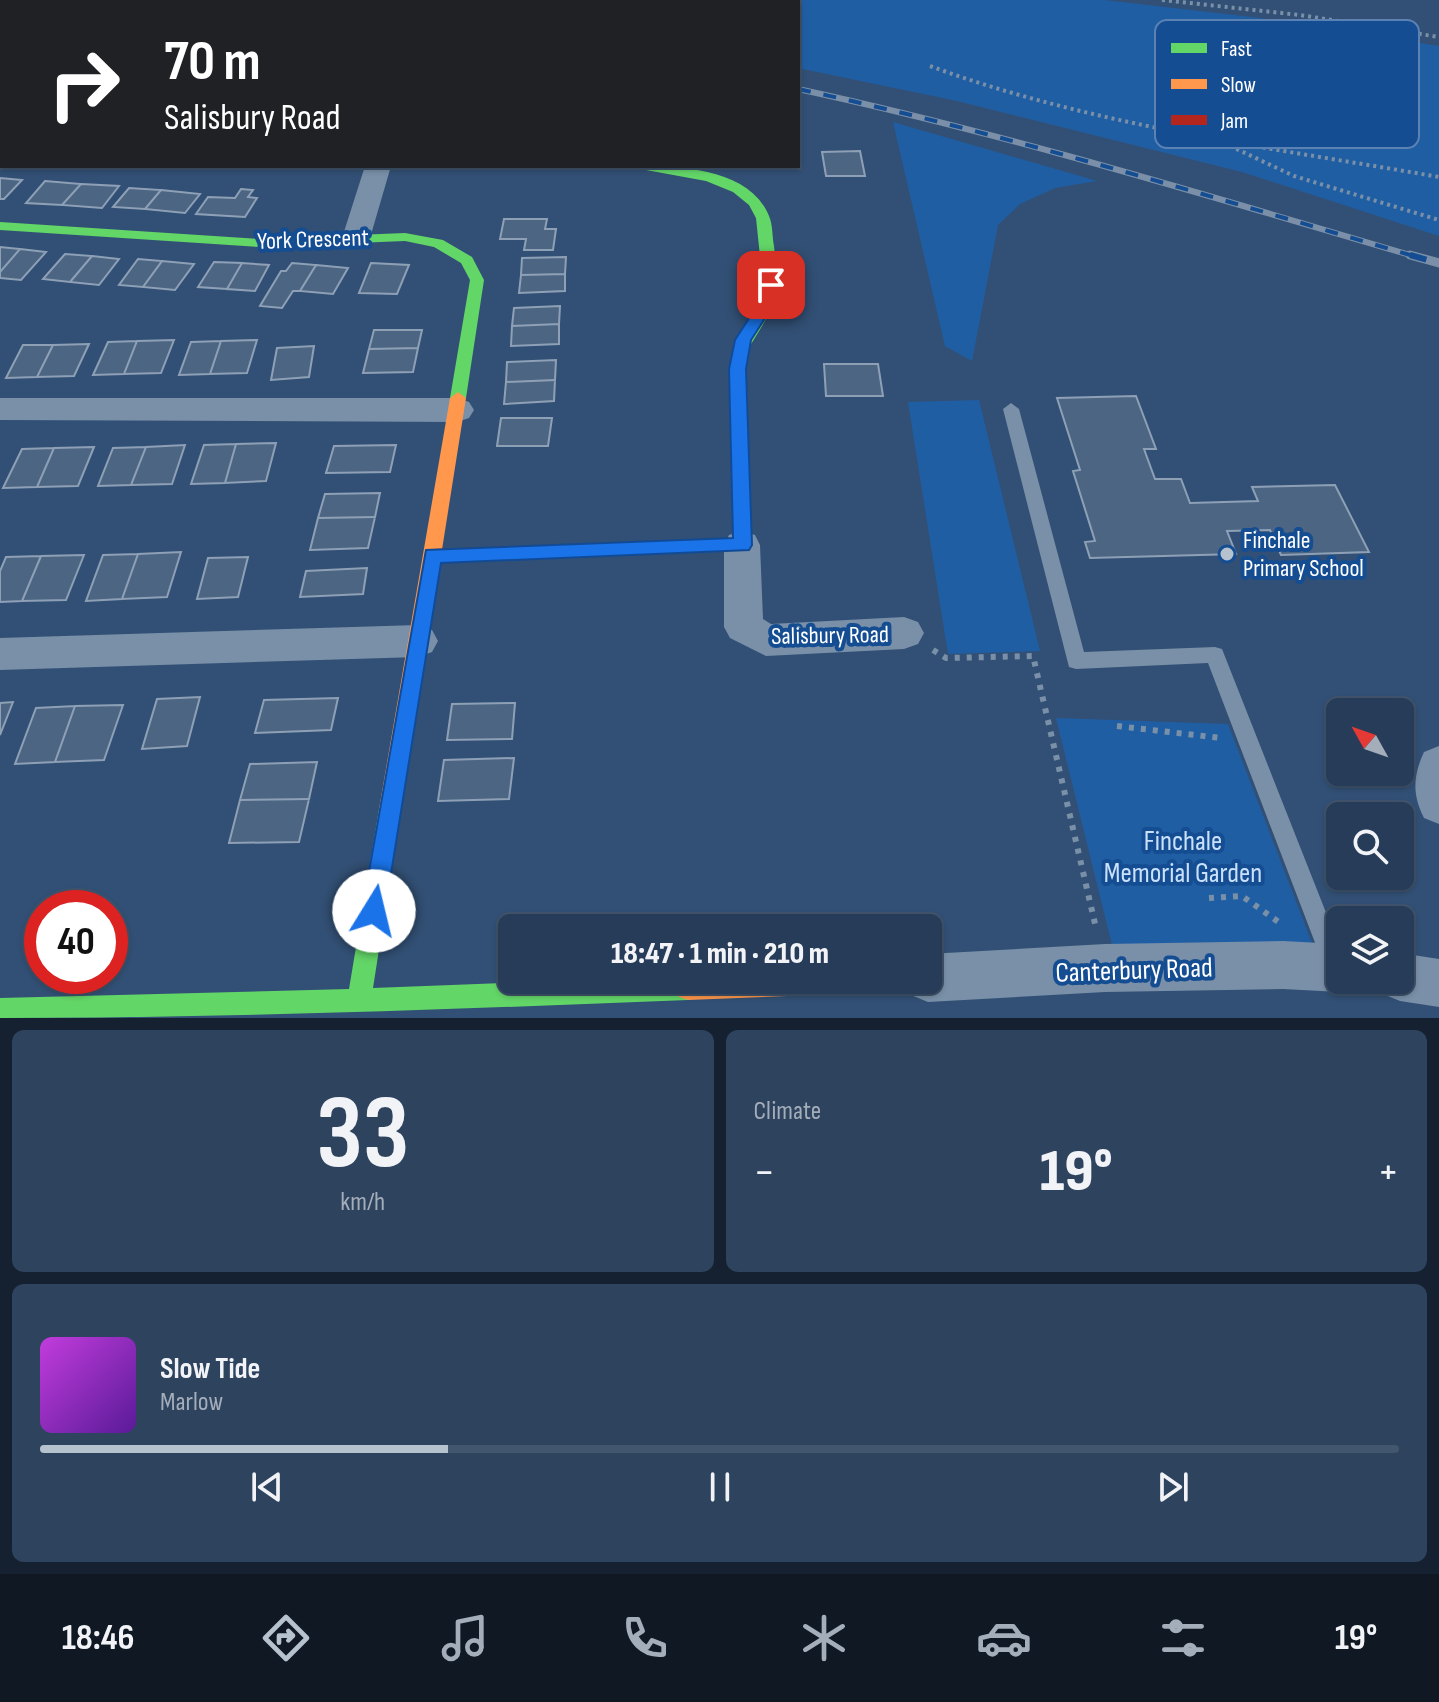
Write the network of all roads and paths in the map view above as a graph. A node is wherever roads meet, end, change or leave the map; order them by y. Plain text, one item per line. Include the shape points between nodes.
1 (1162, 0) edge
2 (1332, 20) edge
3 (1419, 34) edge
4 (1439, 37) edge
5 (930, 66) dead end
6 (1155, 126) edge
7 (1228, 148) edge
8 (1279, 148) edge
9 (377, 168) edge
10 (657, 168) edge
11 (1439, 177) edge
12 (1439, 220) edge
13 (0, 226) edge
14 (356, 238) junction
15 (0, 409) edge
16 (1011, 409) dead end
17 (457, 410) junction
18 (742, 545) junction
19 (433, 556) junction
20 (904, 633) joint
21 (418, 641) junction
22 (0, 654) edge
23 (1117, 726) dead end
24 (1224, 739) dead end
25 (1439, 765) edge
26 (1439, 804) edge
27 (1209, 898) dead end
28 (1326, 964) edge
29 (1326, 966) edge
30 (1326, 967) edge
31 (1105, 968) junction
32 (942, 977) edge
33 (1414, 979) edge
34 (1439, 983) edge
35 (535, 994) edge
36 (359, 1001) junction
37 (0, 1010) edge

1 - 2 path
3 - 4 path
5 - 6 path via 1093,116
7 - 12 path via 1301,178
8 - 11 path
9 - 14 street
10 - 18 street, Salisbury Road via 709,177 738,189 763,218 771,285 743,340 737,369
13 - 14 street, York Crescent via 258,243
14 - 17 street, York Crescent via 438,243 467,260 477,280
15 - 17 street
16 - 28 lane via 1076,661 1215,655
17 - 19 street, York Crescent
18 - 19 street
18 - 20 street, Salisbury Road via 744,627 766,640
19 - 21 street, York Crescent
20 - 31 path via 946,658 1033,656
21 - 22 street
21 - 36 street, York Crescent
23 - 24 path
25 - 26 street
27 - 29 path via 1242,896 1294,933
30 - 31 street, Canterbury Road
31 - 32 street, Canterbury Road
33 - 34 street
35 - 36 street
36 - 37 street

